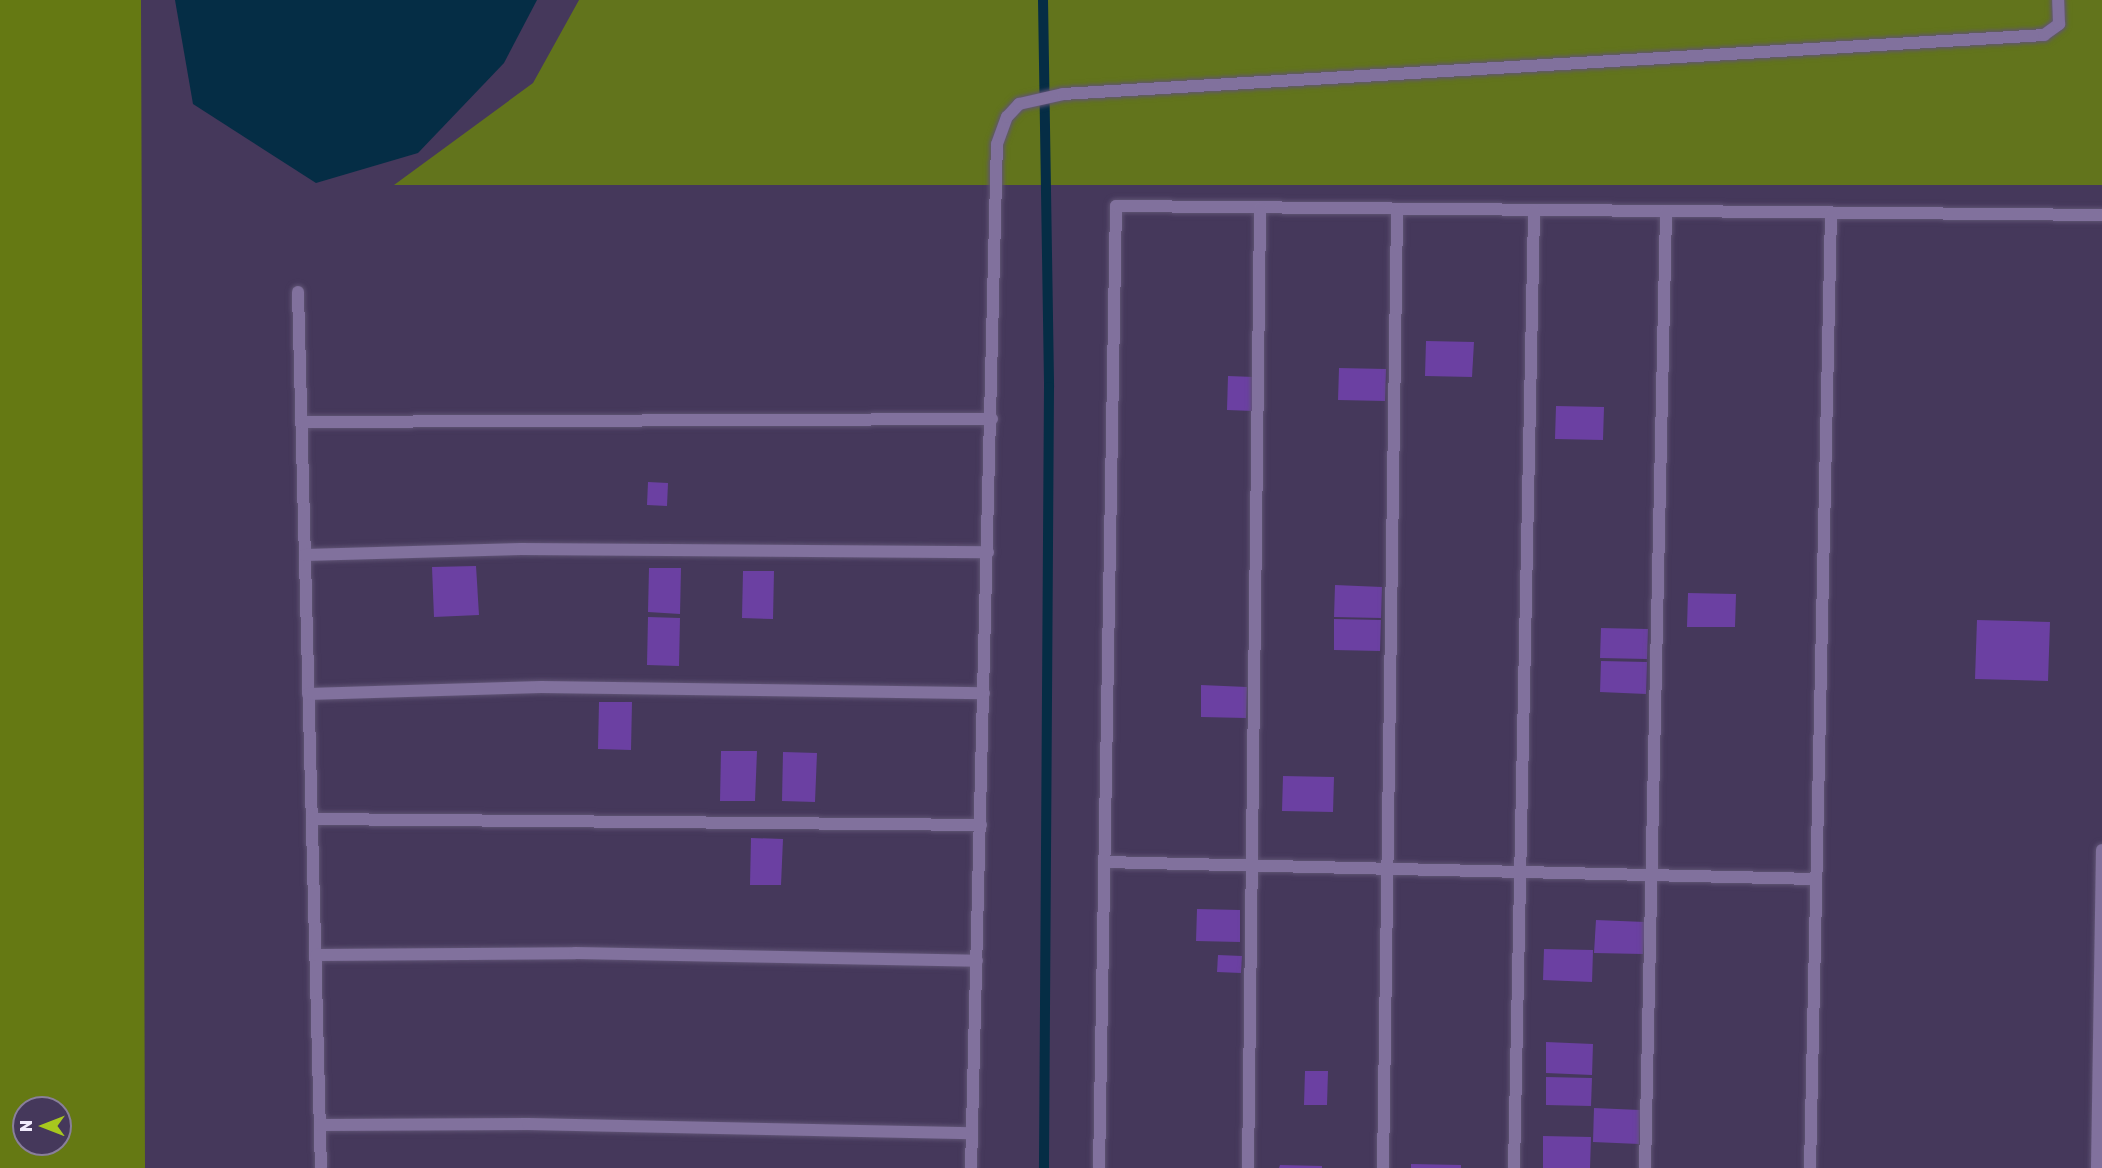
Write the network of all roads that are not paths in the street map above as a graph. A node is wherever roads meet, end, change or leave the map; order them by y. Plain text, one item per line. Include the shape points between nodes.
1 (2058, 0) edge
2 (1260, 208) junction
3 (1397, 209) junction
4 (1534, 210) junction
5 (1666, 211) junction
6 (1831, 213) junction
7 (2102, 215) edge
8 (298, 292) dead end
9 (992, 419) junction
10 (301, 422) junction
11 (988, 552) junction
12 (305, 555) junction
13 (984, 693) junction
14 (308, 694) junction
15 (312, 819) junction
16 (981, 825) junction
17 (2102, 850) edge
18 (1104, 862) junction
19 (1251, 865) junction
20 (1387, 868) junction
21 (1520, 872) junction
22 (1652, 875) junction
23 (1816, 879) junction
24 (316, 955) junction
25 (977, 961) junction
26 (2101, 964) edge
27 (320, 1125) junction
28 (972, 1133) junction
29 (321, 1168) edge
30 (971, 1168) edge
31 (1099, 1168) edge
32 (1248, 1168) edge
33 (1383, 1168) edge
34 (1514, 1168) edge
35 (1645, 1168) edge
36 (1810, 1168) edge
37 (2097, 1168) edge

1 - 9 street via 2059,24 2044,35 1063,94 1019,104 1006,117 997,144
2 - 3 street
2 - 18 street via 1116,206
2 - 19 street
3 - 4 street
3 - 20 street
4 - 5 street
4 - 21 street
5 - 6 street
5 - 22 street
6 - 7 street
6 - 23 street
8 - 10 street
9 - 10 street
9 - 11 street
10 - 12 street
11 - 12 street via 520,549
11 - 13 street
12 - 14 street
13 - 14 street via 541,687
13 - 16 street
14 - 15 street
15 - 16 street
15 - 24 street
16 - 25 street
17 - 26 street
18 - 19 street
18 - 31 street
19 - 20 street
19 - 32 street
20 - 21 street
20 - 33 street
21 - 22 street
21 - 34 street
22 - 23 street
22 - 35 street
23 - 36 street
24 - 25 street via 575,953
24 - 27 street
25 - 28 street
26 - 37 street
27 - 28 street via 528,1124
27 - 29 street
28 - 30 street

